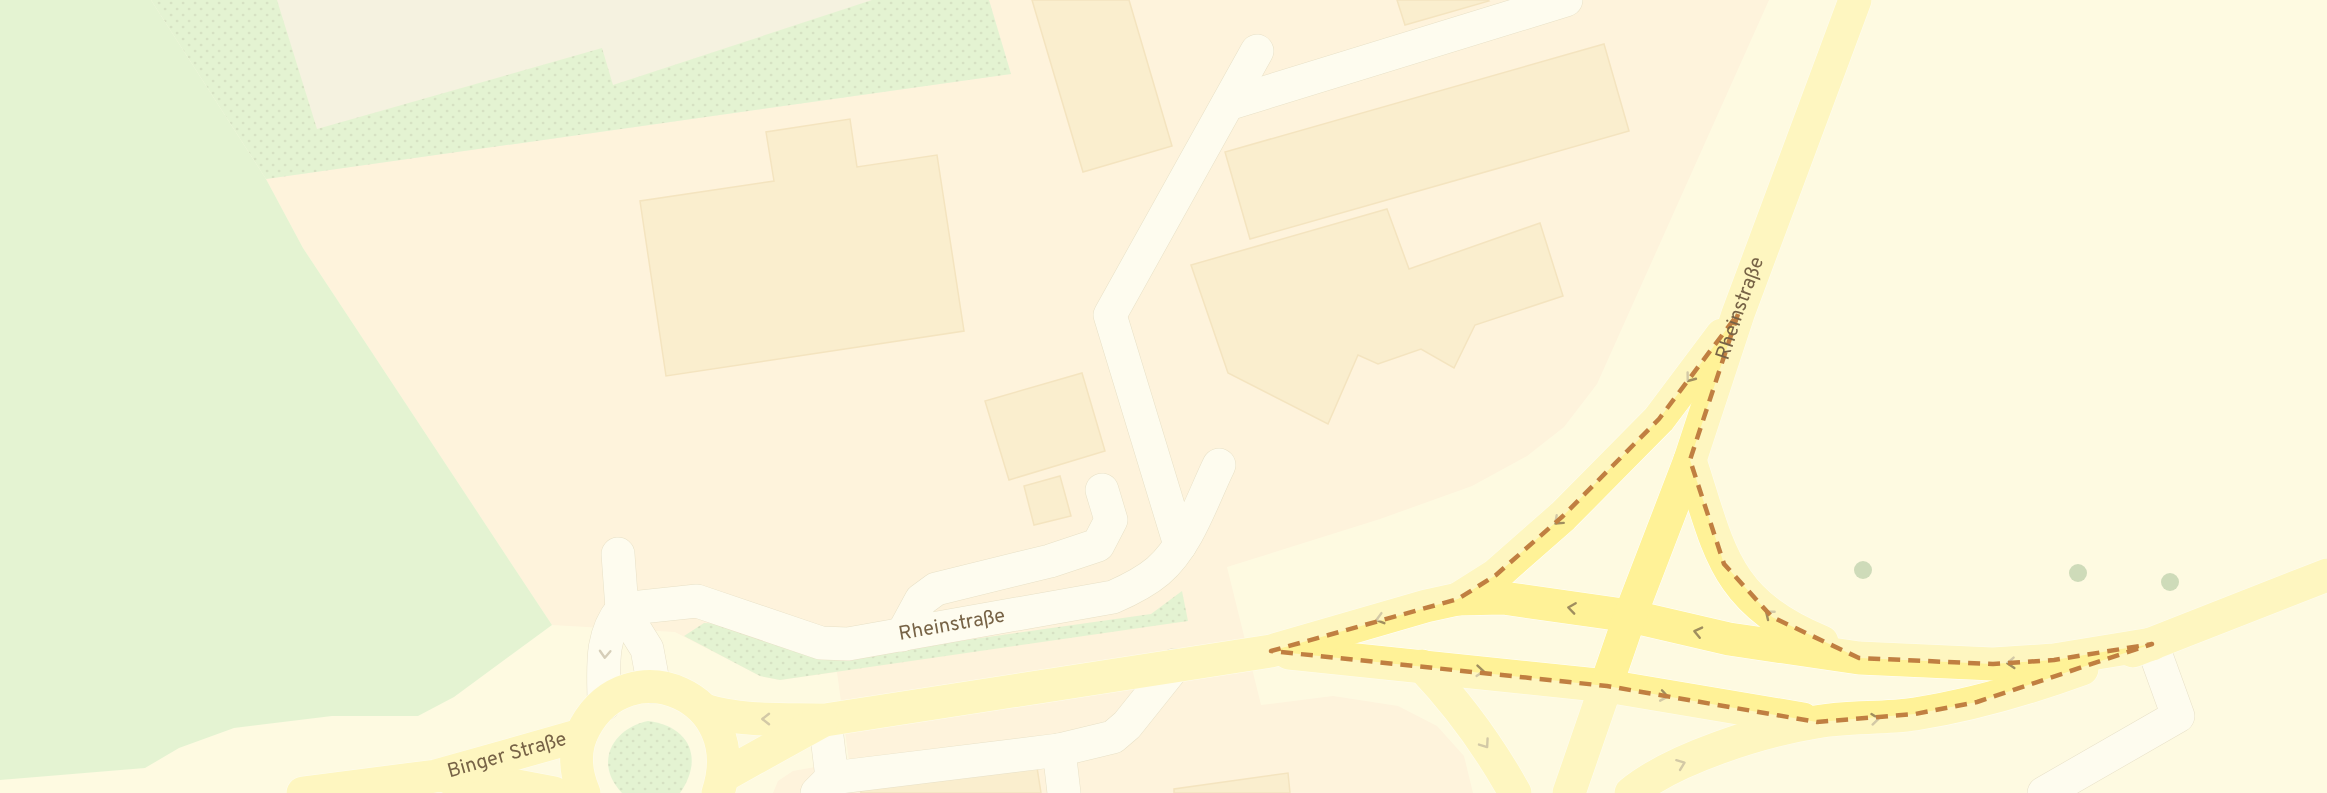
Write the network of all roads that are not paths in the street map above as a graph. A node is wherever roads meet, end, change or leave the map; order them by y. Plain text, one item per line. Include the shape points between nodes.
1 (1566, 0) edge
2 (1855, 0) edge
3 (1257, 51) dead end
4 (1228, 104) junction
5 (1738, 315) junction
6 (1690, 460) junction
7 (1219, 465) dead end
8 (1102, 490) dead end
9 (1180, 545) junction
10 (618, 554) dead end
11 (2327, 575) edge
12 (1458, 600) junction
13 (622, 609) junction
14 (1630, 616) junction
15 (902, 635) junction
16 (2152, 644) junction
17 (1271, 651) junction
18 (1859, 658) junction
19 (1175, 665) junction
20 (1422, 666) junction
21 (1607, 686) junction
22 (654, 687) junction
23 (604, 704) junction
24 (704, 710) junction
25 (825, 720) junction
26 (1817, 722) junction
27 (580, 735) junction
28 (1059, 750) junction
29 (436, 776) junction
30 (721, 784) edge
31 (824, 786) edge
32 (303, 793) edge
33 (554, 793) edge
34 (584, 793) edge
35 (1064, 793) edge
36 (1515, 793) edge
37 (1569, 793) edge
38 (1630, 793) edge
39 (2044, 793) edge

1 - 4 street
2 - 5 main road, Rheinstraße
3 - 4 street
4 - 9 street via 1110,315
5 - 6 main road, Rheinstraße
5 -> 12 main road via 1659,419 1563,516 1496,575
6 - 14 main road, Rheinstraße
18 -> 6 main road via 1772,617 1735,579 1725,564
7 - 9 street, Rheinstraße
8 - 15 street via 1111,520 1098,545 936,589 921,600
9 - 15 street, Rheinstraße via 1160,570 1113,597
10 - 13 street
11 - 16 main road
14 -> 12 main road via 1503,598
12 -> 17 main road
13 - 15 street, Rheinstraße via 697,601 821,643 848,645
13 - 22 street via 647,649
13 -> 23 street via 606,636
18 -> 14 main road via 1729,639
14 - 21 main road, Rheinstraße
16 -> 18 main road via 2054,660 1993,664
26 -> 16 main road via 1915,714 1977,702 2026,689
16 - 39 street via 2178,716
17 - 19 main road
17 - 20 main road
19 - 25 main road
19 - 28 street via 1113,737
20 -> 21 main road
20 -> 36 main road via 1456,702 1498,761
21 -> 26 main road
21 - 37 main road, Rheinstraße
22 - 23 main road, Binger Straße via 627,691
22 - 24 main road, Binger Straße via 690,698
23 - 27 main road, Binger Straße
25 -> 24 main road via 727,717
24 - 30 main road, Binger Straße via 722,741 725,758
25 - 30 main road
25 - 31 street
38 -> 26 main road via 1672,767 1751,738
27 - 29 main road, Binger Straße
27 - 34 main road, Binger Straße via 576,757 578,780
28 - 31 street
28 - 35 street
29 - 32 main road, Binger Straße
29 - 33 main road, Binger Straße

